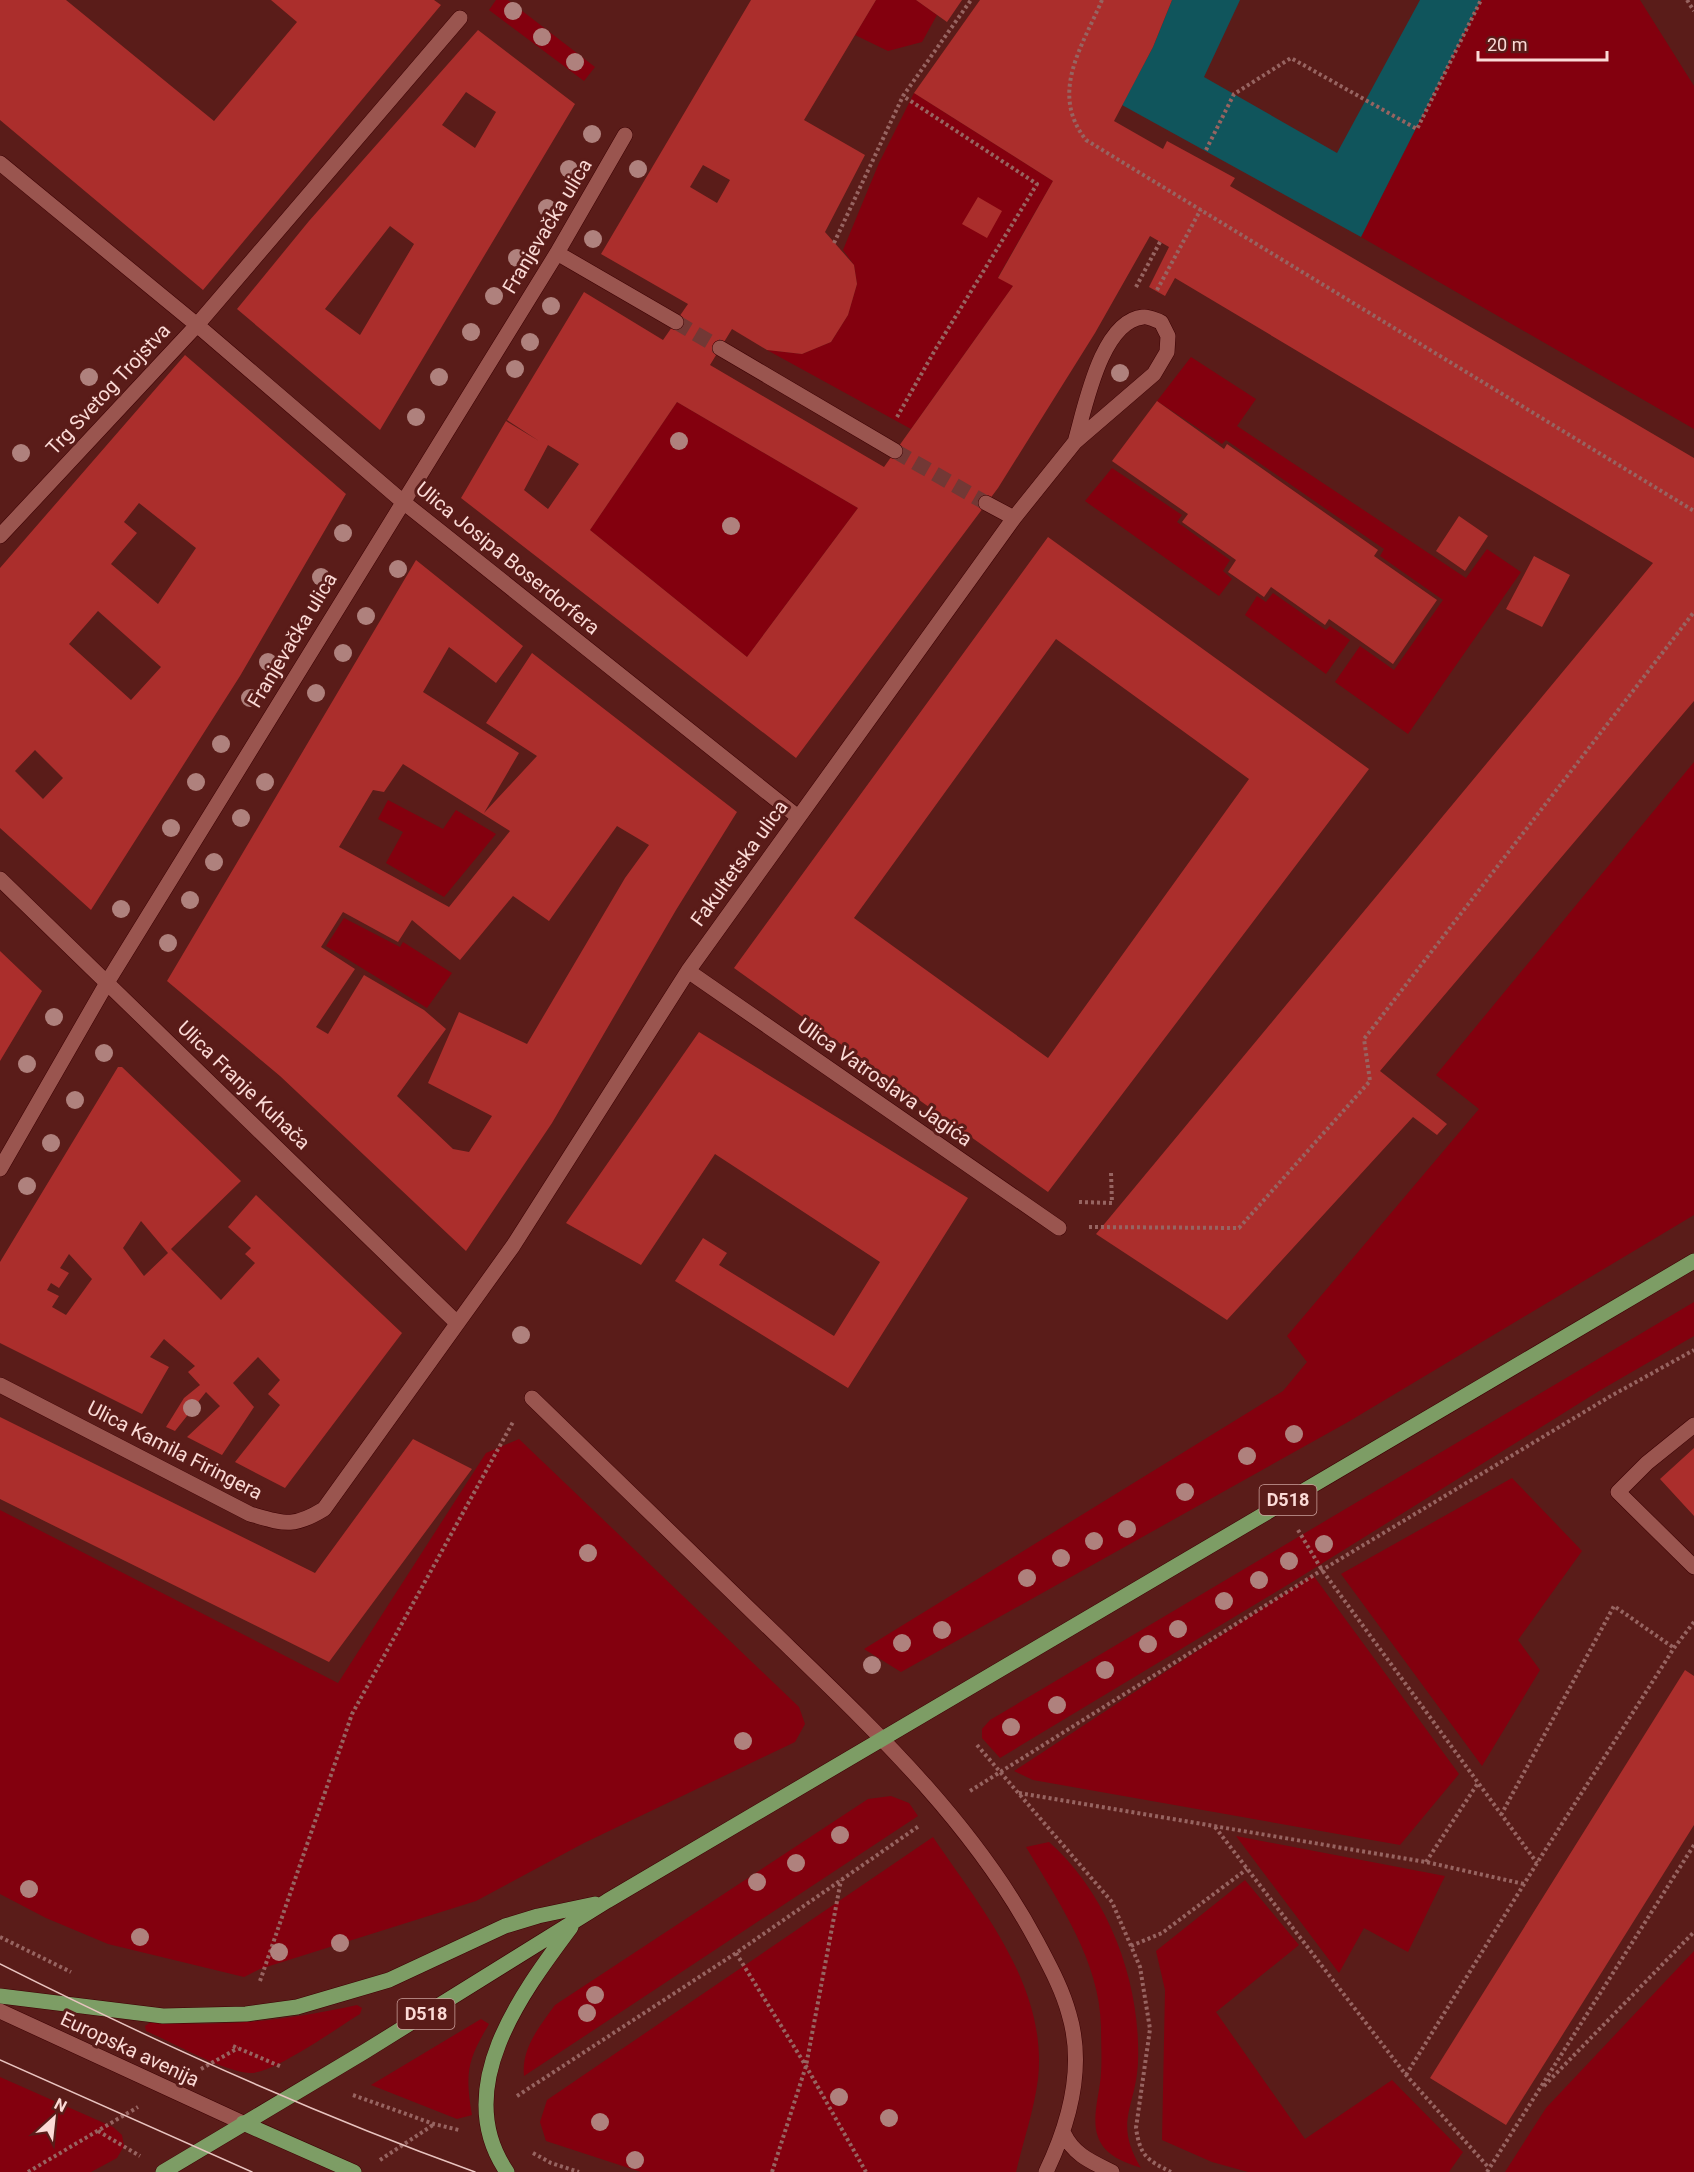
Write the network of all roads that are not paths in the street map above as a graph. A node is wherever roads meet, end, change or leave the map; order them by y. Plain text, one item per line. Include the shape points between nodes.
1 (460, 18) dead end
2 (625, 135) dead end
3 (0, 163) edge
4 (557, 252) junction
5 (676, 322) tunnel mouth
6 (197, 325) junction
7 (720, 348) tunnel mouth
8 (1075, 442) junction
9 (895, 451) tunnel mouth
10 (402, 501) junction
11 (986, 503) tunnel mouth
12 (1014, 518) junction
13 (0, 536) edge
14 (798, 817) junction
15 (0, 879) edge
16 (688, 971) junction
17 (108, 981) junction
18 (0, 1169) edge
19 (1059, 1228) road end
20 (1694, 1262) edge
21 (457, 1323) junction
22 (0, 1385) edge
23 (532, 1398) dead end
24 (1694, 1425) edge
25 (1694, 1567) edge
26 (883, 1739) junction
27 (607, 1902) junction
28 (576, 1920) junction
29 (0, 1996) edge
30 (0, 2011) edge
31 (243, 2123) junction
32 (1064, 2134) junction
33 (164, 2171) edge
34 (354, 2172) edge
35 (507, 2172) edge
36 (1046, 2172) edge
37 (1112, 2172) edge

1 - 6 street
2 - 4 street, Franjevačka ulica
3 - 6 street, Trg Svetog Trojstva
4 - 5 street
4 - 10 street, Franjevačka ulica
6 - 10 street, Ulica Josipa Boserdorfera
6 - 13 street, Trg Svetog Trojstva
7 - 9 street
8 - 8 street, Fakultetska ulica via 1154,374 1167,352 1168,336 1161,322 1145,316 1128,321 1114,338 1099,361
8 - 12 street, Fakultetska ulica
10 - 14 street, Ulica Josipa Boserdorfera
10 - 17 street, Franjevačka ulica
11 - 12 street
12 - 14 street, Fakultetska ulica
14 - 16 street, Fakultetska ulica
15 - 17 street, Ulica Franje Kuhača
16 - 19 street, Ulica Vatroslava Jagića
16 - 21 street, Fakultetska ulica via 513,1246
17 - 18 street, Franjevačka ulica
17 - 21 street, Ulica Franje Kuhača
20 - 26 main road, D518
21 - 22 street, Ulica Kamila Firingera via 324,1509 303,1522 278,1522 250,1514
23 - 26 street
24 - 25 street via 1618,1492
26 - 27 main road, D518
26 - 32 street via 991,1865 1054,1975 1070,2015 1075,2050
27 - 28 main road, D518
27 - 29 main road via 505,1926 389,1980 297,2007 246,2014 163,2016
28 - 31 main road, D518
28 - 35 main road via 546,1960 494,2054 485,2099 489,2135
30 - 31 street, Europska avenija
31 - 33 main road, D518
31 - 34 main road
32 - 36 street
32 - 37 street via 1071,2148 1081,2156

